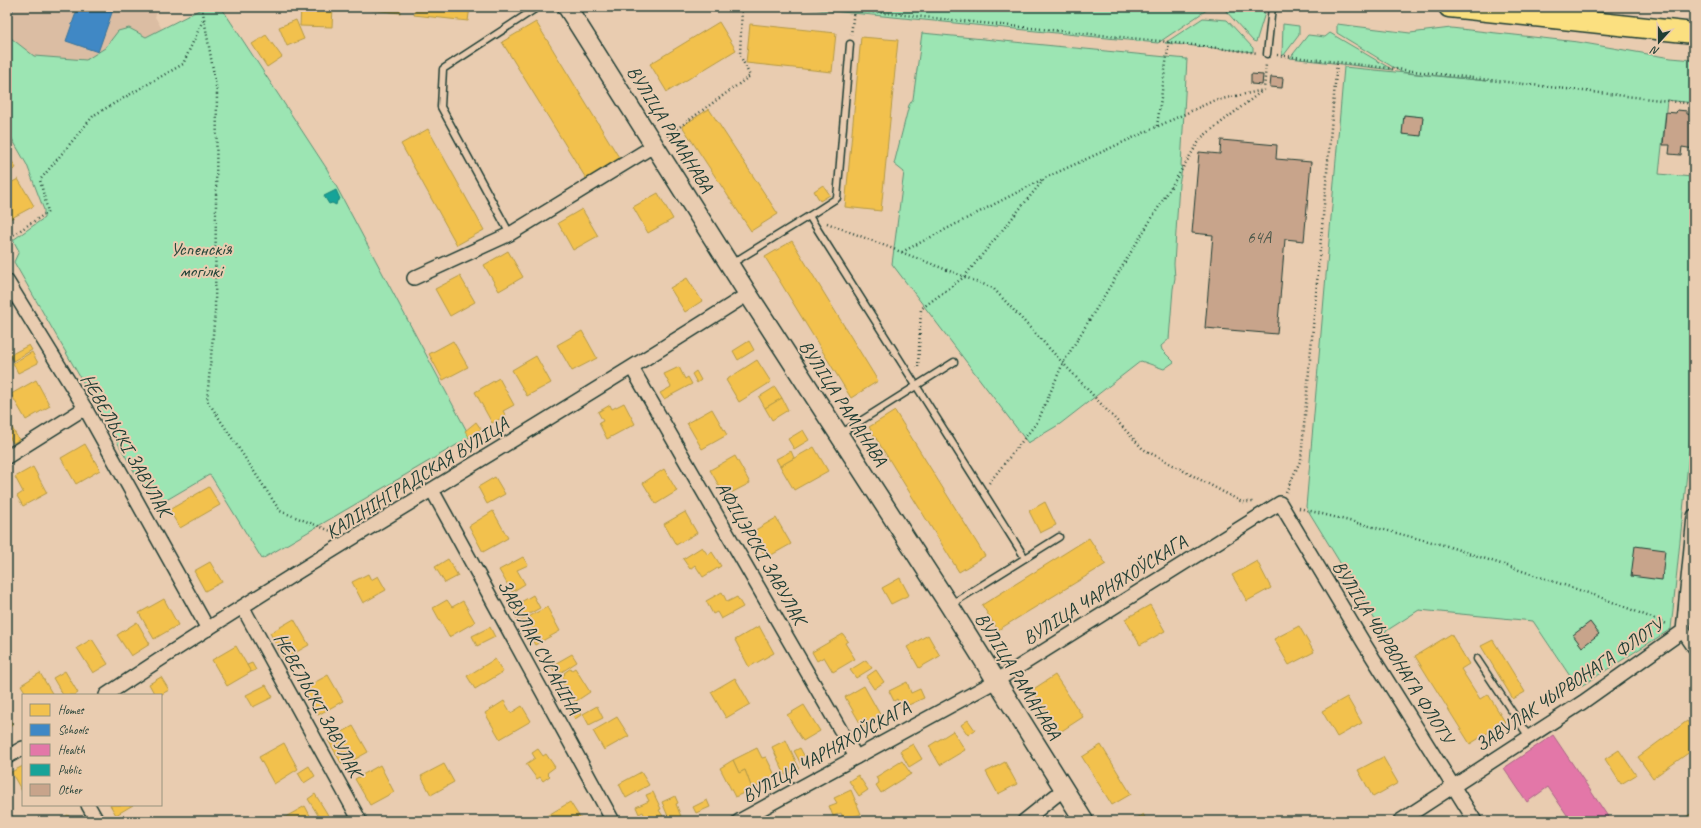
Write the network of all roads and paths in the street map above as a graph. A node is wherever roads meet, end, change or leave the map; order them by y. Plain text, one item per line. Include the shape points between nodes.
1 (202, 7) edge
2 (538, 7) edge
3 (567, 7) edge
4 (742, 7) edge
5 (1272, 7) edge
6 (1449, 7) edge
7 (854, 10) dead end
8 (204, 18) junction
9 (1694, 33) edge
10 (1169, 42) dead end
11 (850, 44) joint
12 (1267, 54) joint
13 (1337, 62) dead end
14 (1264, 90) junction
15 (1157, 127) junction
16 (655, 145) junction
17 (1045, 178) junction
18 (809, 216) junction
19 (510, 234) junction
20 (7, 239) edge
21 (901, 252) junction
22 (731, 264) junction
23 (964, 277) junction
24 (414, 278) dead end
25 (7, 281) edge
26 (748, 294) junction
27 (954, 362) dead end
28 (1063, 363) junction
29 (632, 368) junction
30 (917, 386) junction
31 (85, 408) junction
32 (839, 435) junction
33 (7, 457) edge
34 (432, 490) junction
35 (983, 491) junction
36 (1280, 503) junction
37 (1694, 516) edge
38 (1059, 537) dead end
39 (353, 539) junction
40 (1025, 558) junction
41 (949, 605) junction
42 (243, 608) junction
43 (208, 630) junction
44 (1683, 631) junction
45 (1694, 647) edge
46 (1477, 660) dead end
47 (996, 681) junction
48 (108, 694) edge
49 (1529, 737) junction
50 (22, 749) edge
51 (7, 757) edge
52 (856, 757) junction
53 (1454, 786) junction
54 (1064, 789) junction
55 (89, 806) edge
56 (97, 821) edge
57 (360, 821) edge
58 (613, 821) edge
59 (739, 821) edge
60 (1024, 821) edge
61 (1084, 821) edge
62 (1400, 821) edge
63 (1475, 821) edge

1 - 8 path
2 - 19 lane via 443,68 441,107
3 - 16 main road, ВУЛІЦА РАМАНАВА
4 - 16 path via 740,55 750,76
5 - 12 lane
6 - 9 main road
7 - 11 path
8 - 20 path via 183,64 94,115 40,180 48,212
8 - 39 path via 217,92 215,313 207,400 280,511
10 - 15 path
11 - 18 lane via 837,198
12 - 14 path
13 - 36 path via 1301,459
14 - 15 path via 1213,101
14 - 28 path via 1201,138
15 - 17 path
16 - 19 street
16 - 22 main road, ВУЛІЦА РАМАНАВА
17 - 21 path
17 - 23 path
18 - 21 path
18 - 22 lane
18 - 30 lane
19 - 24 street
21 - 23 path
22 - 26 main road, ВУЛІЦА РАМАНАВА
23 - 28 path via 993,288
23 - 30 path via 921,309
25 - 31 street, НЕВЕЛЬСКІ ЗАВУЛАК
26 - 29 street, КАЛІНІНГРАДСКАЯ ВУЛІЦА
26 - 32 main road, ВУЛІЦА РАМАНАВА
27 - 30 lane
28 - 35 path via 1038,421
28 - 36 path via 1143,449 1242,502
29 - 34 street, КАЛІНІНГРАДСКАЯ ВУЛІЦА
29 - 52 street, АФІЦЭРСКІ ЗАВУЛАК
30 - 32 lane
30 - 35 lane
31 - 33 street
31 - 43 street, НЕВЕЛЬСКІ ЗАВУЛАК
32 - 41 main road, ВУЛІЦА РАМАНАВА
34 - 39 street, КАЛІНІНГРАДСКАЯ ВУЛІЦА
34 - 58 street, ЗАВУЛАК СУСАНІНА
35 - 40 lane
36 - 44 path via 1447,546 1600,597
36 - 47 street, ВУЛІЦА ЧАРНЯХОЎСКАГА
36 - 53 street, ВУЛІЦА ЧЫРВОНАГА ФЛОТУ
37 - 44 street, ЗАВУЛАК ЧЫРВОНАГА ФЛОТУ
38 - 40 lane
39 - 42 street, КАЛІНІНГРАДСКАЯ ВУЛІЦА
40 - 41 lane
41 - 47 main road, ВУЛІЦА РАМАНАВА
42 - 43 street, КАЛІНІНГРАДСКАЯ ВУЛІЦА
42 - 57 street, НЕВЕЛЬСКІ ЗАВУЛАК
43 - 48 street, КАЛІНІНГРАДСКАЯ ВУЛІЦА
44 - 45 street
44 - 49 street, ЗАВУЛАК ЧЫРВОНАГА ФЛОТУ
46 - 49 lane
47 - 52 street, ВУЛІЦА ЧАРНЯХОЎСКАГА
47 - 54 main road, ВУЛІЦА РАМАНАВА
49 - 53 street, ЗАВУЛАК ЧЫРВОНАГА ФЛОТУ
50 - 51 street
52 - 59 street, ВУЛІЦА ЧАРНЯХОЎСКАГА
53 - 62 street, ЗАВУЛАК ЧЫРВОНАГА ФЛОТУ
53 - 63 street, ВУЛІЦА ЧЫРВОНАГА ФЛОТУ
54 - 60 street
54 - 61 main road, ВУЛІЦА РАМАНАВА
55 - 56 street

